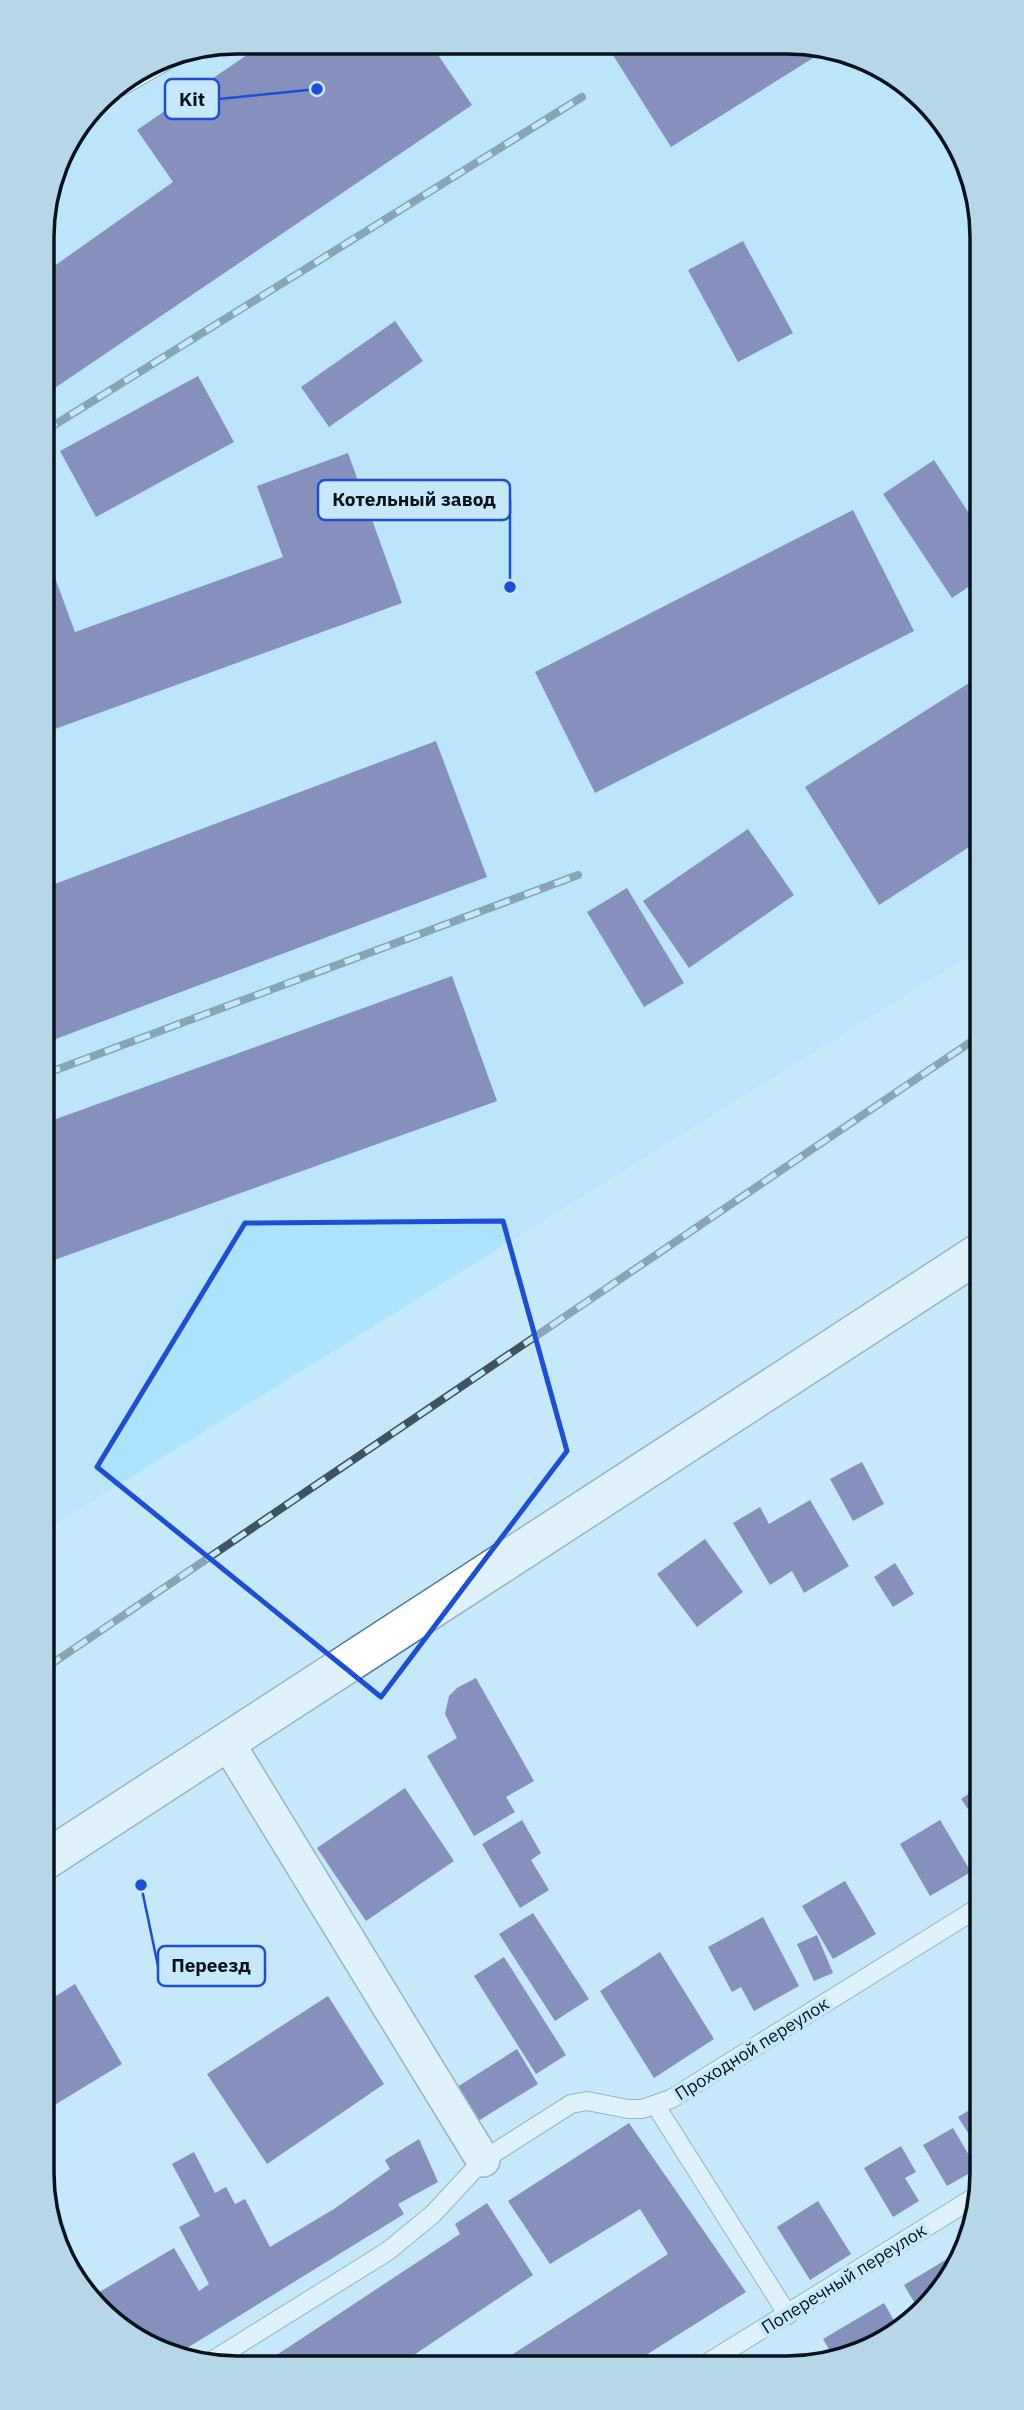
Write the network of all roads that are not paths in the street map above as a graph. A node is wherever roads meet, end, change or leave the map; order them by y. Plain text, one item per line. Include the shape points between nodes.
1 (969, 1259) edge
2 (227, 1742) junction
3 (54, 1854) edge
4 (969, 1913) edge
5 (656, 2106) junction
6 (483, 2160) junction
7 (967, 2202) edge
8 (788, 2315) junction
9 (222, 2355) edge
10 (719, 2356) edge

1 - 2 main road
2 - 3 main road
2 - 6 street
4 - 5 lane, Проходной переулок
5 - 6 lane, Проходной переулок via 571,2104
5 - 8 lane
6 - 9 lane, Проходной переулок via 433,2214 387,2251
7 - 8 lane, Поперечный переулок
8 - 10 lane, Поперечный переулок

